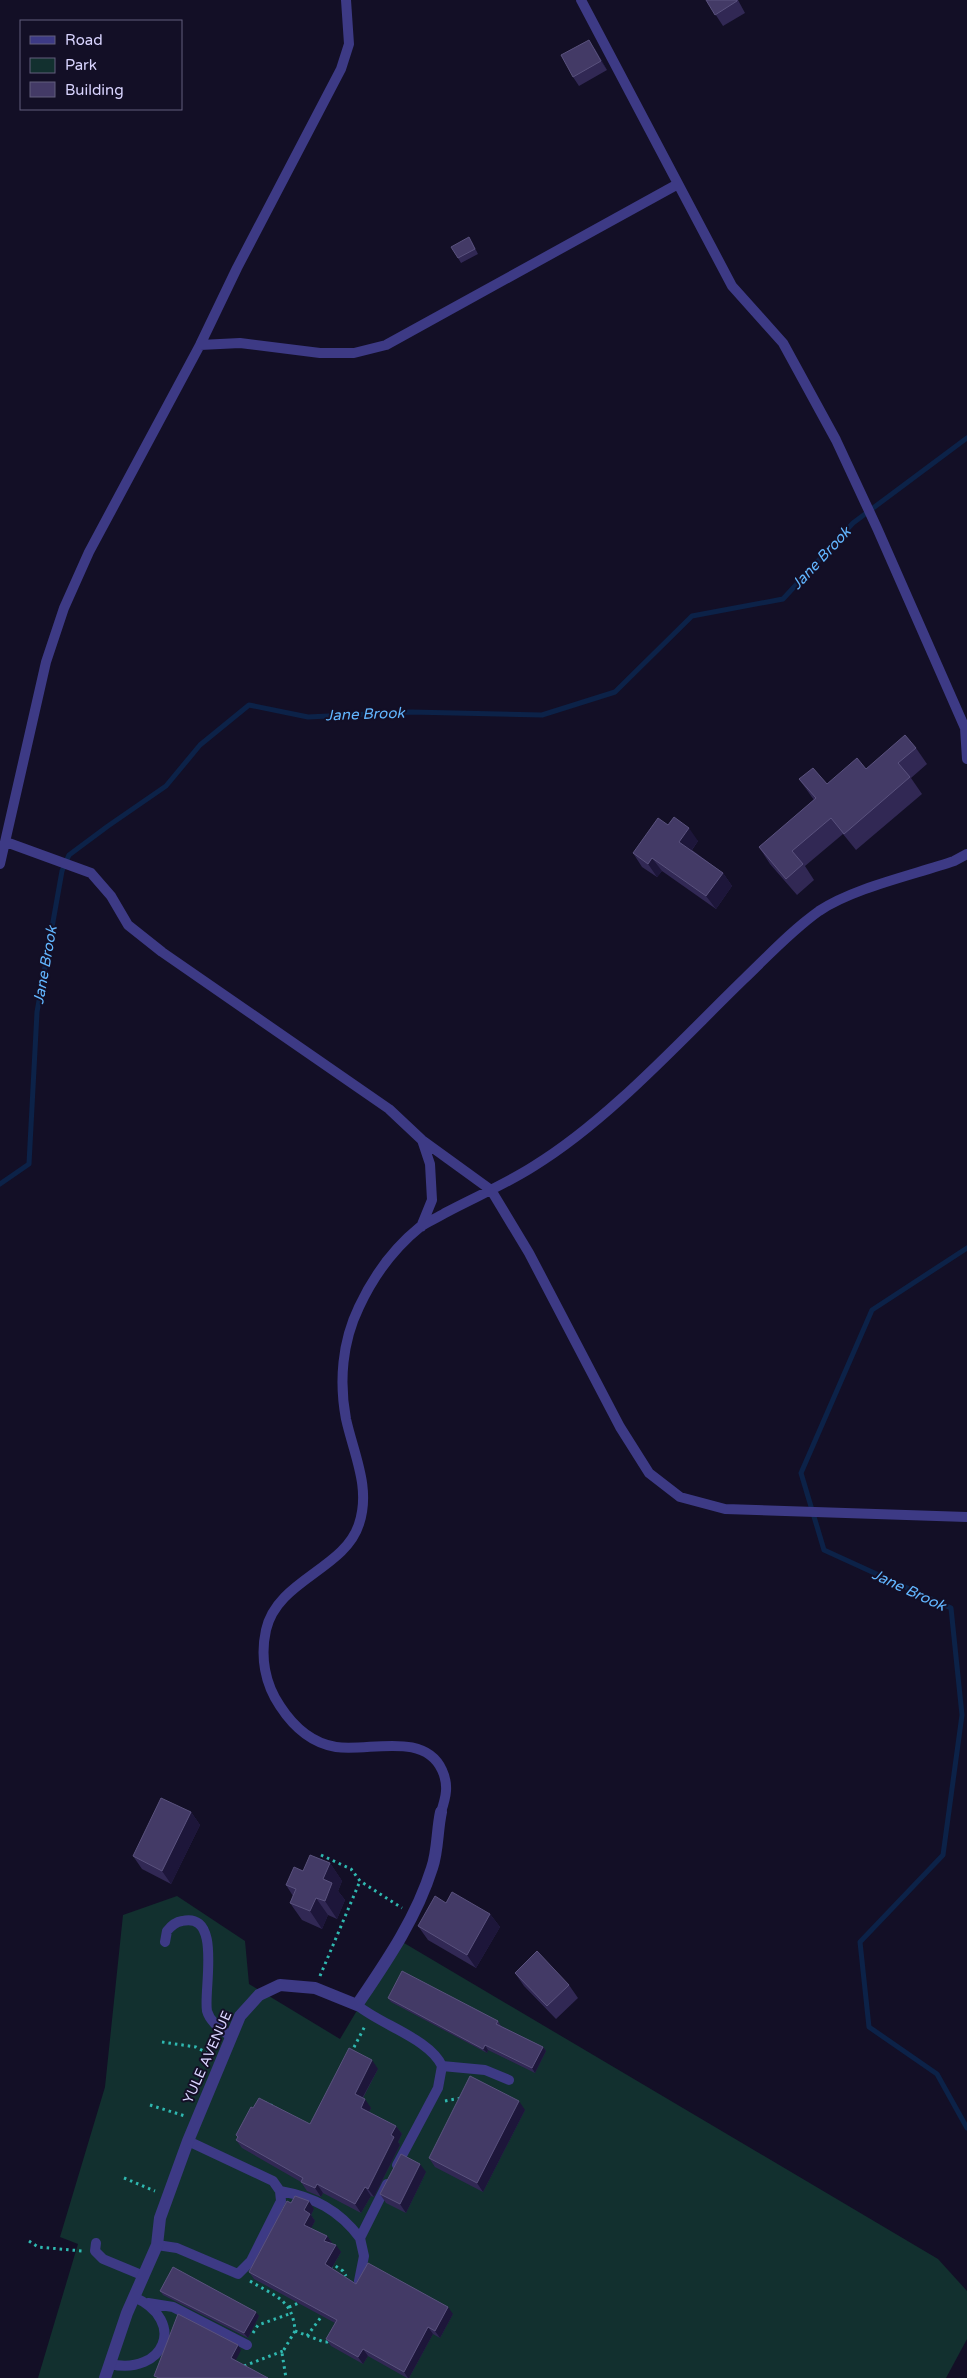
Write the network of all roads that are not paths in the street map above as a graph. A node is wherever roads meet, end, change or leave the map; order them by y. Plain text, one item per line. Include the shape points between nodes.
1 (346, 0) edge
2 (581, 0) edge
3 (678, 184) junction
4 (200, 345) junction
5 (966, 727) edge
6 (967, 759) edge
7 (6, 842) junction
8 (967, 854) edge
9 (0, 864) edge
10 (422, 1140) junction
11 (491, 1190) junction
12 (421, 1227) junction
13 (967, 1517) edge
14 (441, 1812) joint
15 (165, 1942) dead end
16 (357, 2005) junction
17 (230, 2036) junction
18 (442, 2066) junction
19 (509, 2080) dead end
20 (188, 2141) junction
21 (280, 2191) junction
22 (360, 2238) junction
23 (157, 2245) junction
24 (96, 2247) road end
25 (144, 2276) junction
26 (358, 2281) edge
27 (134, 2297) junction
28 (146, 2303) junction
29 (247, 2345) road end
30 (110, 2364) junction
31 (105, 2378) edge

1 - 4 lane via 349,44 341,69
2 - 3 lane
3 - 4 lane via 386,345 354,353 240,344
3 - 5 lane via 732,286 783,343 836,440
4 - 7 lane via 89,552 64,608 46,662
5 - 6 lane
7 - 9 lane
7 - 10 lane via 91,873 111,896 128,925 389,1109
8 - 11 lane via 854,894 821,910 788,936 630,1089 572,1140
10 - 11 lane
10 - 12 lane via 430,1164 432,1200
11 - 12 lane
11 - 13 lane via 529,1253 620,1427 649,1473 680,1497 725,1509
12 - 14 lane via 384,1264 358,1308 345,1344 341,1388 359,1461 365,1503 358,1529 338,1554 280,1602 266,1628 263,1665 272,1695 288,1720 309,1738 335,1747 403,1746 431,1755 442,1769 446,1782 447,1794
14 - 16 street via 433,1866 413,1915
15 - 17 lane via 167,1931 179,1921 193,1921 203,1928 208,1957 207,2010 215,2023
16 - 17 street, YULE AVENUE via 315,1988 289,1985 264,1990 248,2004
16 - 18 lane via 370,2016 429,2048
17 - 20 street, YULE AVENUE
18 - 19 lane via 486,2070
18 - 22 lane via 438,2088
20 - 21 lane via 266,2178
20 - 23 street, YULE AVENUE via 160,2218
21 - 22 lane via 307,2197 329,2208 342,2217
21 - 23 lane via 281,2201 275,2215 251,2261 240,2272 230,2272 170,2246
22 - 26 lane via 364,2256
23 - 25 street, YULE AVENUE
24 - 25 lane via 103,2259
25 - 27 street, YULE AVENUE
27 - 28 lane
27 - 30 street, YULE AVENUE
28 - 29 lane via 173,2306
28 - 30 lane via 155,2310 165,2328 164,2345 157,2354 143,2362
30 - 31 street, YULE AVENUE

